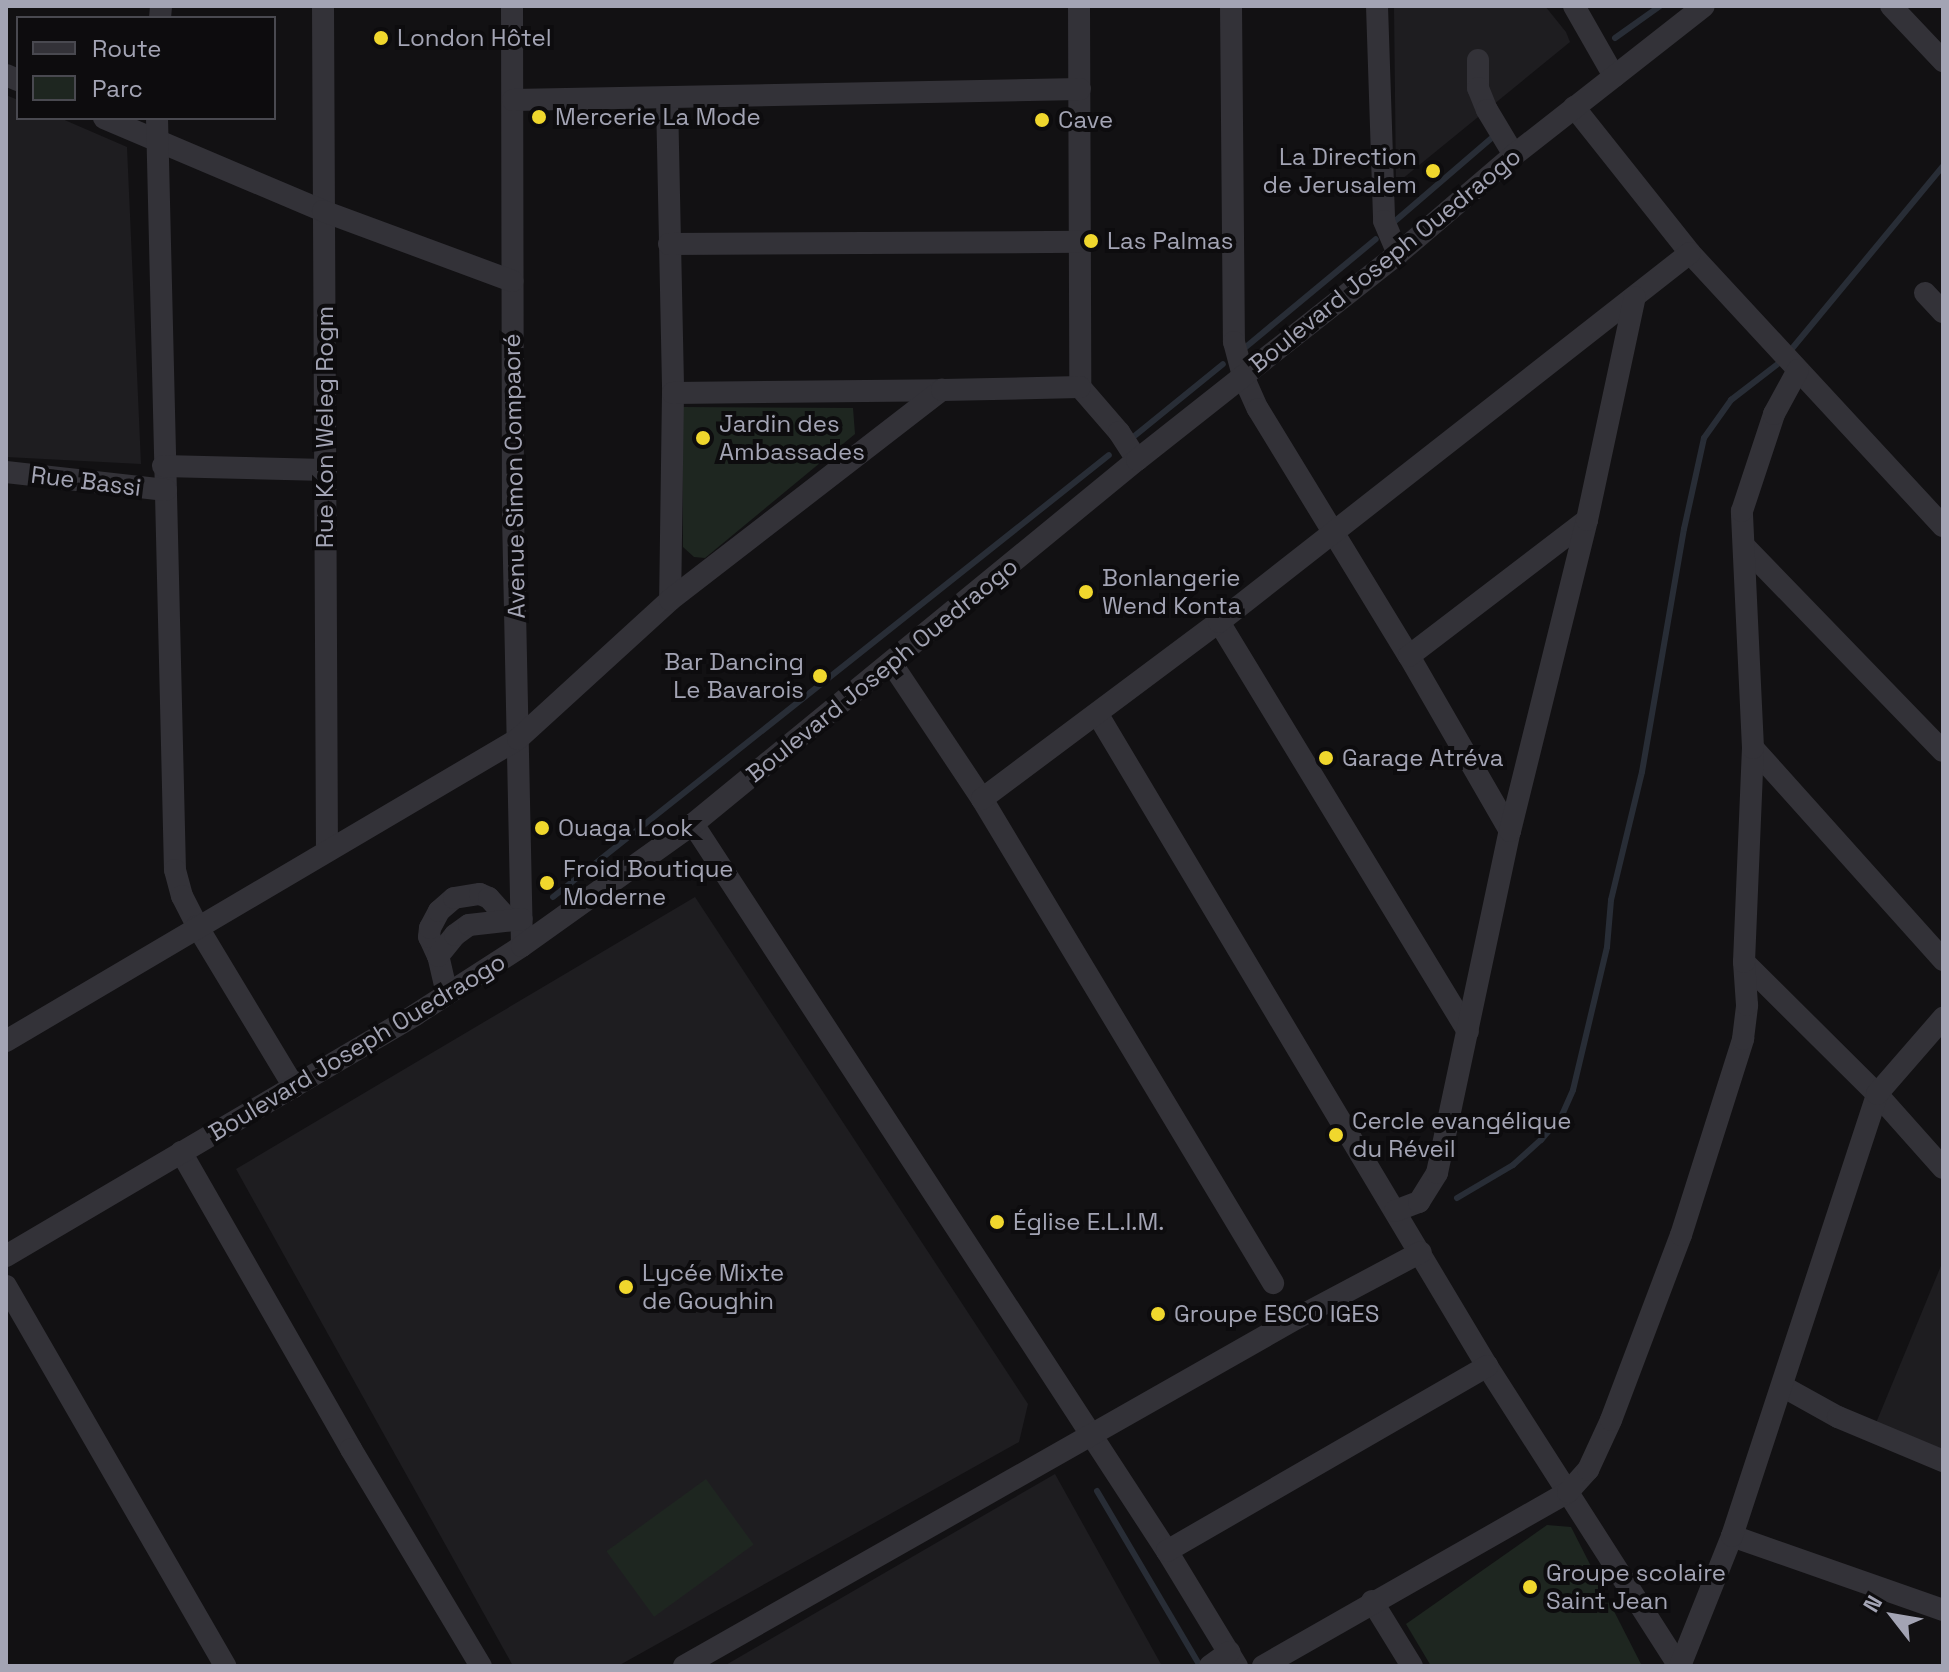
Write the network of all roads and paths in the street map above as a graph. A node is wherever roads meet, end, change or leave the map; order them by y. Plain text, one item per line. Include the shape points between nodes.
1 (323, 6) edge
2 (512, 6) edge
3 (1079, 6) edge
4 (1231, 6) edge
5 (1377, 6) edge
6 (1574, 6) edge
7 (1704, 6) edge
8 (1891, 6) edge
9 (1478, 60) dead end
10 (1943, 61) edge
11 (1614, 76) junction
12 (1080, 89) junction
13 (667, 99) junction
14 (513, 100) junction
15 (1574, 107) junction
16 (113, 120) edge
17 (156, 129) edge
18 (1514, 155) junction
19 (323, 211) junction
20 (1081, 242) junction
21 (669, 244) junction
22 (1690, 253) junction
23 (1398, 254) junction
24 (512, 281) junction
25 (1925, 293) dead end
26 (1635, 297) junction
27 (1943, 312) edge
28 (1797, 369) junction
29 (1243, 376) junction
30 (1080, 387) junction
31 (942, 390) junction
32 (673, 393) junction
33 (1137, 460) junction
34 (163, 466) junction
35 (326, 470) junction
36 (6, 472) edge
37 (166, 490) junction
38 (1587, 520) junction
39 (1943, 526) edge
40 (1332, 534) junction
41 (1745, 547) junction
42 (670, 600) junction
43 (1219, 622) junction
44 (1409, 656) junction
45 (892, 664) junction
46 (1098, 715) junction
47 (518, 739) junction
48 (1753, 748) junction
49 (1943, 751) edge
50 (982, 799) junction
51 (693, 824) junction
52 (1510, 831) junction
53 (327, 848) junction
54 (515, 920) junction
55 (197, 926) junction
56 (522, 946) junction
57 (438, 956) junction
58 (1943, 960) edge
59 (1744, 962) junction
60 (447, 994) junction
61 (1943, 1018) edge
62 (1468, 1031) junction
63 (6, 1041) edge
64 (294, 1087) junction
65 (1877, 1094) junction
66 (181, 1152) junction
67 (1943, 1168) edge
68 (1395, 1211) junction
69 (1420, 1250) junction
70 (6, 1256) edge
71 (1273, 1283) dead end
72 (6, 1286) edge
73 (1487, 1366) junction
74 (1782, 1386) junction
75 (1091, 1434) junction
76 (1943, 1461) edge
77 (1568, 1492) junction
78 (1732, 1536) junction
79 (1167, 1551) junction
80 (1372, 1601) junction
81 (1943, 1610) edge
82 (1223, 1661) edge
83 (225, 1666) edge
84 (481, 1666) edge
85 (684, 1666) edge
86 (1263, 1666) edge
87 (1412, 1666) edge
88 (1679, 1666) edge

1 - 19 street, Rue Kon Weleg Rogm
2 - 14 street, Avenue Simon Compaoré
3 - 12 street
4 - 29 street via 1234,342
5 - 23 street via 1384,221
6 - 11 street
7 - 11 street, Boulevard Joseph Ouedraogo
8 - 10 street
9 - 18 street via 1482,99
11 - 15 street, Boulevard Joseph Ouedraogo
12 - 13 street
12 - 20 street
13 - 14 street
13 - 21 street
14 - 24 street, Avenue Simon Compaoré
15 - 18 street, Boulevard Joseph Ouedraogo
15 - 22 street
16 - 17 street
17 - 19 street
17 - 34 street
18 - 23 street, Boulevard Joseph Ouedraogo
19 - 24 street
19 - 35 street, Rue Kon Weleg Rogm
20 - 21 street
20 - 30 street
21 - 32 street
22 - 26 street
22 - 28 street
23 - 29 street, Boulevard Joseph Ouedraogo
24 - 47 street, Avenue Simon Compaoré
25 - 27 street
26 - 38 street
26 - 40 street
28 - 39 street
28 - 41 street via 1774,414 1742,511
29 - 33 street, Boulevard Joseph Ouedraogo
29 - 40 street
30 - 31 street
30 - 33 street
31 - 32 street
31 - 42 street
32 - 42 street
33 - 45 street, Boulevard Joseph Ouedraogo
34 - 35 street, Rue Bassi
34 - 37 street
35 - 53 street, Rue Kon Weleg Rogm
36 - 37 street, Rue Bassi
37 - 55 street via 172,843 182,896
38 - 44 street
38 - 52 street
40 - 43 street
40 - 44 street
41 - 48 street
41 - 49 street
42 - 47 street
43 - 46 street
43 - 62 street
44 - 52 street
45 - 50 street
45 - 51 street, Boulevard Joseph Ouedraogo
46 - 50 street
46 - 68 street
47 - 53 street
47 - 54 street, Avenue Simon Compaoré
48 - 58 street
48 - 59 street
50 - 71 street
51 - 56 street, Boulevard Joseph Ouedraogo
51 - 75 street
52 - 62 street
53 - 55 street
54 - 56 street, Avenue Simon Compaoré
54 - 57 street via 469,925
54 - 57 street via 480,894 454,898 430,928
55 - 63 street
55 - 64 street
56 - 60 street, Boulevard Joseph Ouedraogo
57 - 60 street
59 - 65 street
59 - 77 street via 1743,1039 1681,1235 1611,1420 1588,1470
60 - 64 street, Boulevard Joseph Ouedraogo
61 - 65 street
62 - 68 street via 1433,1185 1419,1202
64 - 66 street, Boulevard Joseph Ouedraogo
65 - 67 street
65 - 74 street
66 - 70 street, Boulevard Joseph Ouedraogo
66 - 84 street
68 - 69 street
69 - 73 street
69 - 75 street
72 - 83 street
73 - 77 street
73 - 79 street
74 - 76 street via 1851,1423
74 - 78 street
75 - 79 street
75 - 85 street
77 - 80 street
77 - 88 street
78 - 81 street
78 - 88 street
79 - 82 street
80 - 86 street
80 - 87 street

